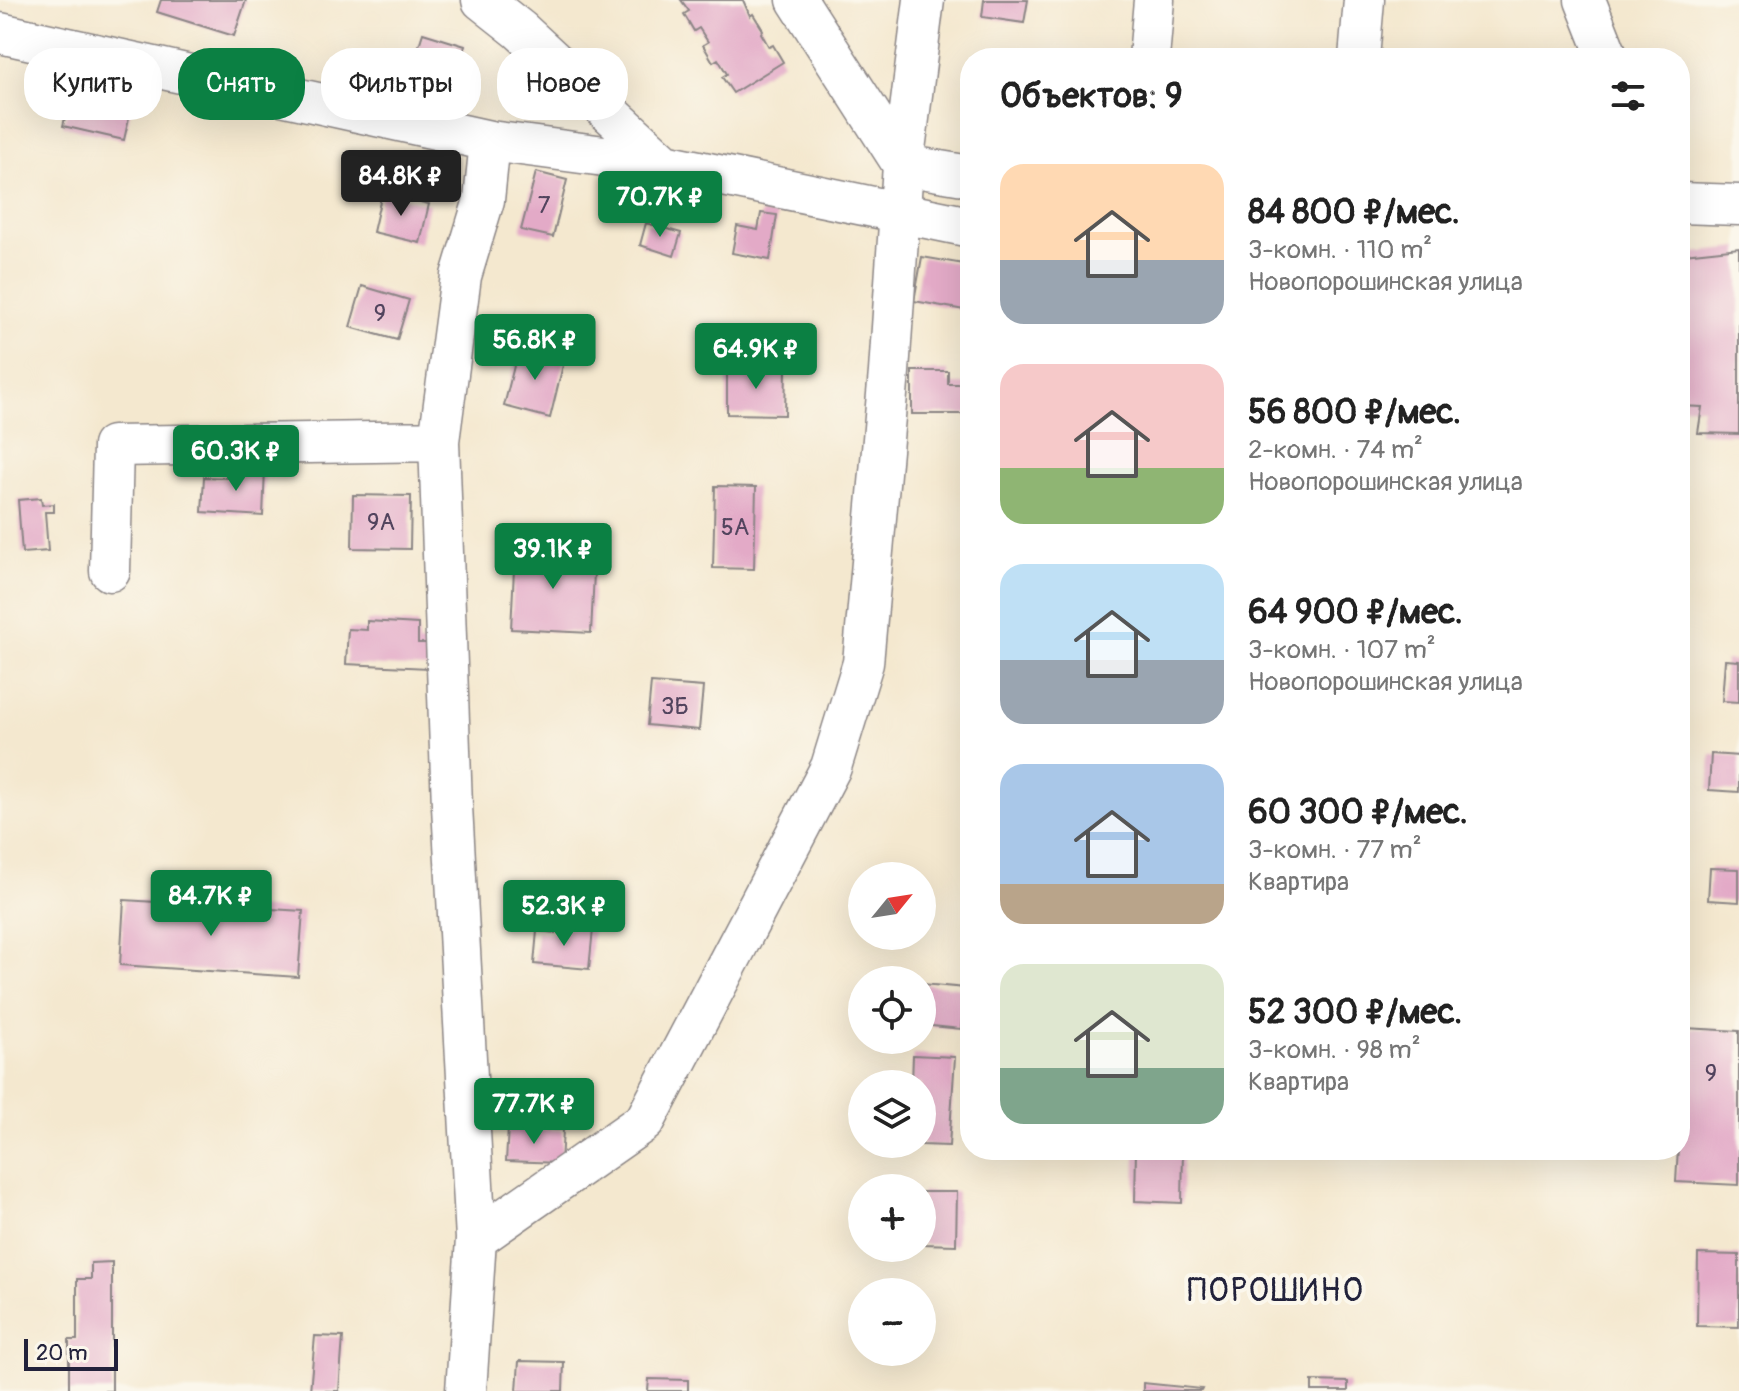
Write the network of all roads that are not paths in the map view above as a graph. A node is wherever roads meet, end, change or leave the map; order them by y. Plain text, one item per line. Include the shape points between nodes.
1 (482, 0) edge
2 (797, 0) edge
3 (924, 0) edge
4 (1154, 0) edge
5 (1364, 0) edge
6 (1585, 0) edge
7 (0, 33) edge
8 (1150, 48) edge
9 (1360, 48) edge
10 (1604, 48) edge
11 (490, 141) junction
12 (665, 164) junction
13 (903, 165) junction
14 (960, 174) edge
15 (1690, 203) edge
16 (1739, 205) edge
17 (901, 213) junction
18 (960, 225) edge
19 (439, 441) junction
20 (110, 571) dead end
21 (476, 1239) junction
22 (466, 1391) edge

1 - 12 street
2 - 13 street
3 - 13 street
4 - 8 street
5 - 9 street
6 - 10 street
7 - 11 street
11 - 12 street
11 - 19 street via 484,200 461,276
12 - 17 street
13 - 14 street
13 - 17 street
15 - 16 street
17 - 18 street
17 - 21 street via 863,663 831,767 645,1121
19 - 20 street via 113,446
19 - 21 street
21 - 22 street

